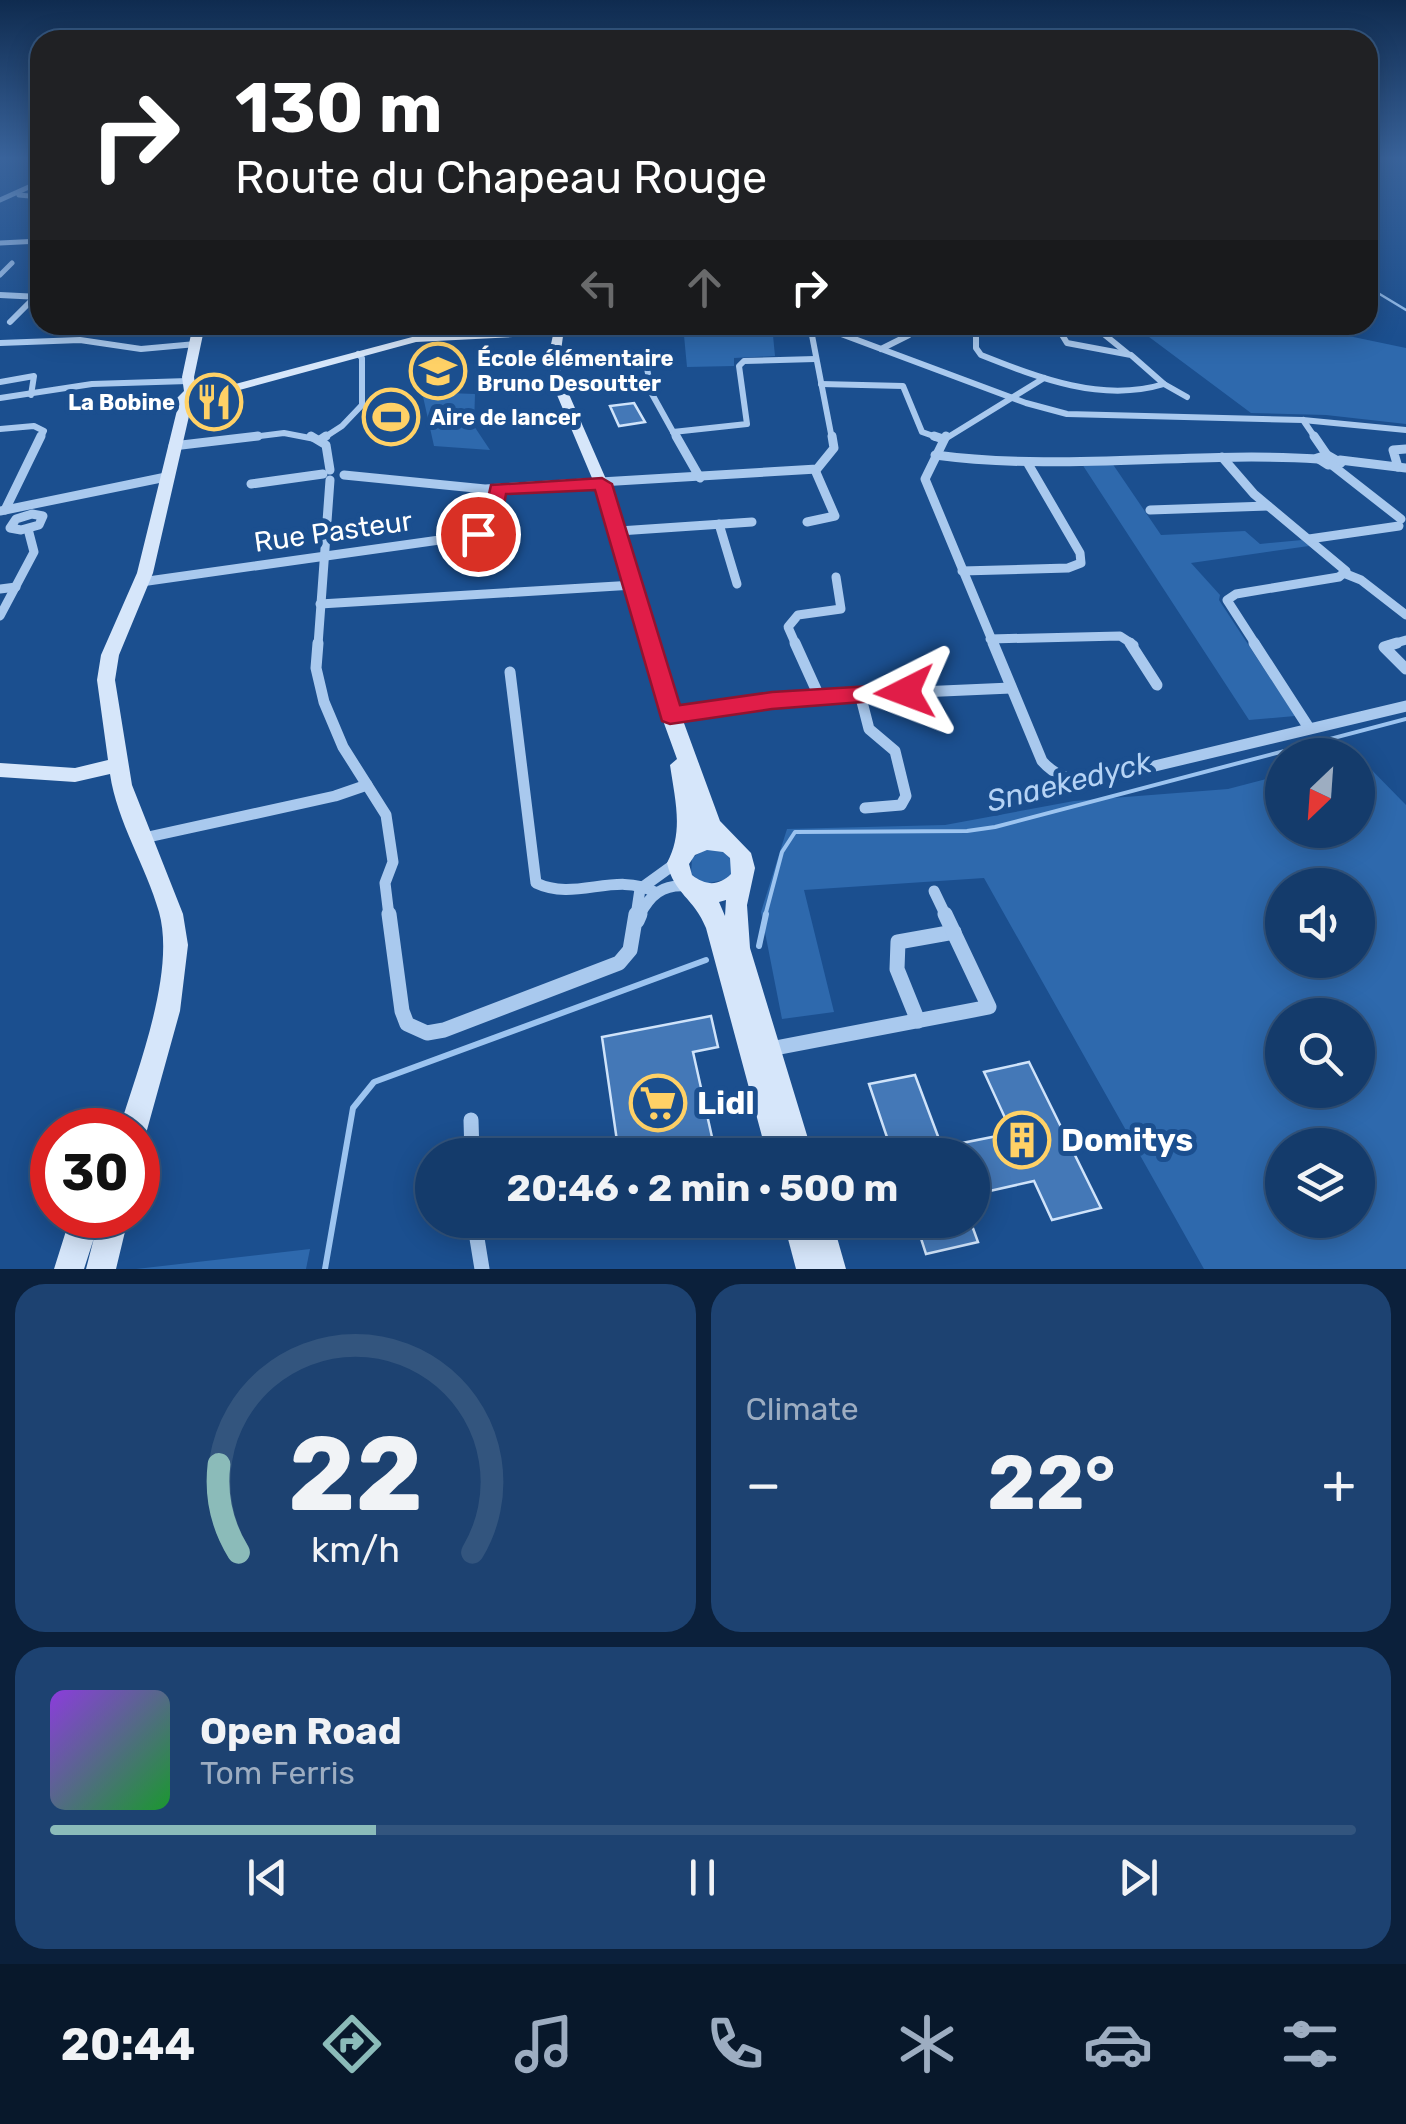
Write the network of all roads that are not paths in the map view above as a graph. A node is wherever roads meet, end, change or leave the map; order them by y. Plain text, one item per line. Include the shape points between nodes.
1 (30, 242) edge
2 (0, 243) edge
3 (12, 263) dead end
4 (0, 275) edge
5 (0, 295) edge
6 (30, 297) edge
7 (30, 304) edge
8 (10, 322) dead end
9 (198, 335) edge
10 (434, 335) edge
11 (559, 335) edge
12 (814, 335) edge
13 (842, 335) edge
14 (909, 335) edge
15 (976, 335) edge
16 (1059, 335) edge
17 (1105, 335) edge
18 (0, 343) edge
19 (196, 344) junction
20 (882, 349) junction
21 (358, 354) junction
22 (644, 354) dead end
23 (1127, 354) junction
24 (815, 358) junction
25 (1044, 378) junction
26 (0, 382) edge
27 (821, 384) junction
28 (1164, 384) junction
29 (192, 392) junction
30 (31, 395) junction
31 (1186, 397) dead end
32 (0, 398) edge
33 (1010, 398) junction
34 (1304, 422) junction
35 (0, 428) edge
36 (1402, 430) edge
37 (674, 432) junction
38 (943, 439) junction
39 (320, 440) junction
40 (172, 446) junction
41 (1406, 449) edge
42 (935, 455) junction
43 (1222, 457) junction
44 (1322, 457) junction
45 (1026, 462) junction
46 (1336, 463) junction
47 (1402, 467) edge
48 (815, 470) junction
49 (328, 475) junction
50 (166, 476) junction
51 (700, 478) junction
52 (251, 484) dead end
53 (602, 484) junction
54 (498, 489) junction
55 (1268, 506) junction
56 (3, 510) edge
57 (1150, 510) dead end
58 (752, 522) dead end
59 (806, 522) dead end
60 (1403, 523) edge
61 (719, 524) junction
62 (28, 529) dead end
63 (619, 531) junction
64 (1309, 539) junction
65 (322, 554) junction
66 (962, 571) junction
67 (1346, 574) junction
68 (836, 578) dead end
69 (141, 582) junction
70 (738, 584) dead end
71 (634, 585) junction
72 (16, 587) junction
73 (0, 589) edge
74 (320, 604) junction
75 (1406, 615) edge
76 (0, 616) edge
77 (990, 639) junction
78 (1406, 640) edge
79 (1406, 669) edge
80 (510, 672) dead end
81 (1157, 685) dead end
82 (1011, 688) junction
83 (860, 694) junction
84 (819, 696) junction
85 (1406, 706) edge
86 (670, 715) junction
87 (1309, 728) junction
88 (113, 766) junction
89 (0, 770) edge
90 (366, 785) junction
91 (866, 808) dead end
92 (137, 840) junction
93 (728, 844) junction
94 (682, 855) junction
95 (742, 878) junction
96 (649, 888) junction
97 (692, 889) junction
98 (934, 892) dead end
99 (954, 932) junction
100 (918, 1021) junction
101 (762, 1051) junction
102 (127, 1108) edge
103 (139, 1108) edge
104 (471, 1120) dead end
105 (472, 1138) edge
106 (778, 1138) edge
107 (792, 1138) edge
108 (79, 1238) edge
109 (108, 1238) edge
110 (477, 1238) edge
111 (803, 1238) edge
112 (822, 1238) edge
113 (69, 1269) edge
114 (101, 1269) edge
115 (482, 1269) edge
116 (811, 1269) edge
117 (831, 1269) edge

1 - 2 street
3 - 4 street
5 - 6 street
7 - 8 street
9 - 19 street
10 - 21 street
11 - 53 street via 556,376
12 - 24 street
13 - 20 street
14 - 20 street
15 - 25 street via 980,354
16 - 23 street via 1072,347
17 - 23 street
18 - 19 street via 80,340 138,349
19 - 29 street
20 - 33 street
21 - 29 street
21 - 39 street via 361,406
22 - 37 street via 652,394
23 - 28 street
24 - 27 street
24 - 37 street via 744,361 739,366 746,424
25 - 28 street via 1087,389
25 - 33 street
26 - 30 street via 34,376
27 - 38 street via 902,386 922,432
27 - 48 street via 834,448
28 - 31 street
29 - 30 street via 96,384
29 - 40 street
30 - 32 street
33 - 34 street via 1072,415
33 - 38 street
34 - 36 street
34 - 44 street
35 - 56 street via 44,431
37 - 51 street
38 - 42 street
39 - 40 street via 284,433
39 - 49 street via 328,448
40 - 50 street
41 - 47 street via 1392,451
42 - 45 street
42 - 66 street via 925,483
43 - 44 street
43 - 45 street
43 - 55 street
44 - 46 street
45 - 66 street via 1081,563
46 - 47 street
46 - 60 street
48 - 51 street
48 - 59 street via 835,516
49 - 52 street
49 - 54 street
49 - 65 street
50 - 56 street
50 - 69 street
51 - 53 street
53 - 54 street
53 - 63 street
54 - 65 street, Rue Pasteur via 493,521 480,533
55 - 57 street
55 - 64 street
58 - 61 street
60 - 64 street
61 - 63 street
61 - 70 street
62 - 72 street via 35,549
63 - 71 street
64 - 67 street
65 - 69 street, Rue Pasteur
65 - 74 street
66 - 77 street
67 - 75 street
67 - 87 street via 1227,600
68 - 84 street via 841,610 800,614 789,624
69 - 88 street via 100,668 99,706
71 - 74 street
71 - 86 street
72 - 73 street
72 - 76 street
74 - 90 street via 315,658 332,723
77 - 81 street via 1120,636 1134,643
77 - 82 street
78 - 79 street via 1384,649
80 - 96 street via 536,883 553,891 622,880
82 - 83 street
82 - 87 street via 1046,766 1077,781
83 - 84 street
83 - 91 street via 869,729 894,751 906,796 901,806
84 - 86 street
85 - 87 street
86 - 93 street via 711,825
86 - 94 street via 690,828
88 - 89 street via 74,774
88 - 92 street
90 - 92 street
90 - 96 street via 387,820 393,862 385,886 403,1016 427,1033 612,967 628,954
92 - 102 street via 161,918 165,963 154,1025
92 - 103 street via 171,914 176,955 164,1026
93 - 94 street via 706,841
93 - 95 street via 744,860
94 - 96 street
94 - 97 street via 678,873
95 - 97 street via 722,892
95 - 101 street via 738,948
96 - 97 street
97 - 101 street via 713,914
98 - 99 street
99 - 100 street via 898,942 897,968
99 - 100 street via 990,1007
100 - 101 street
101 - 106 street
101 - 107 street
104 - 105 street
108 - 113 street
109 - 114 street
110 - 115 street
111 - 116 street
112 - 117 street

